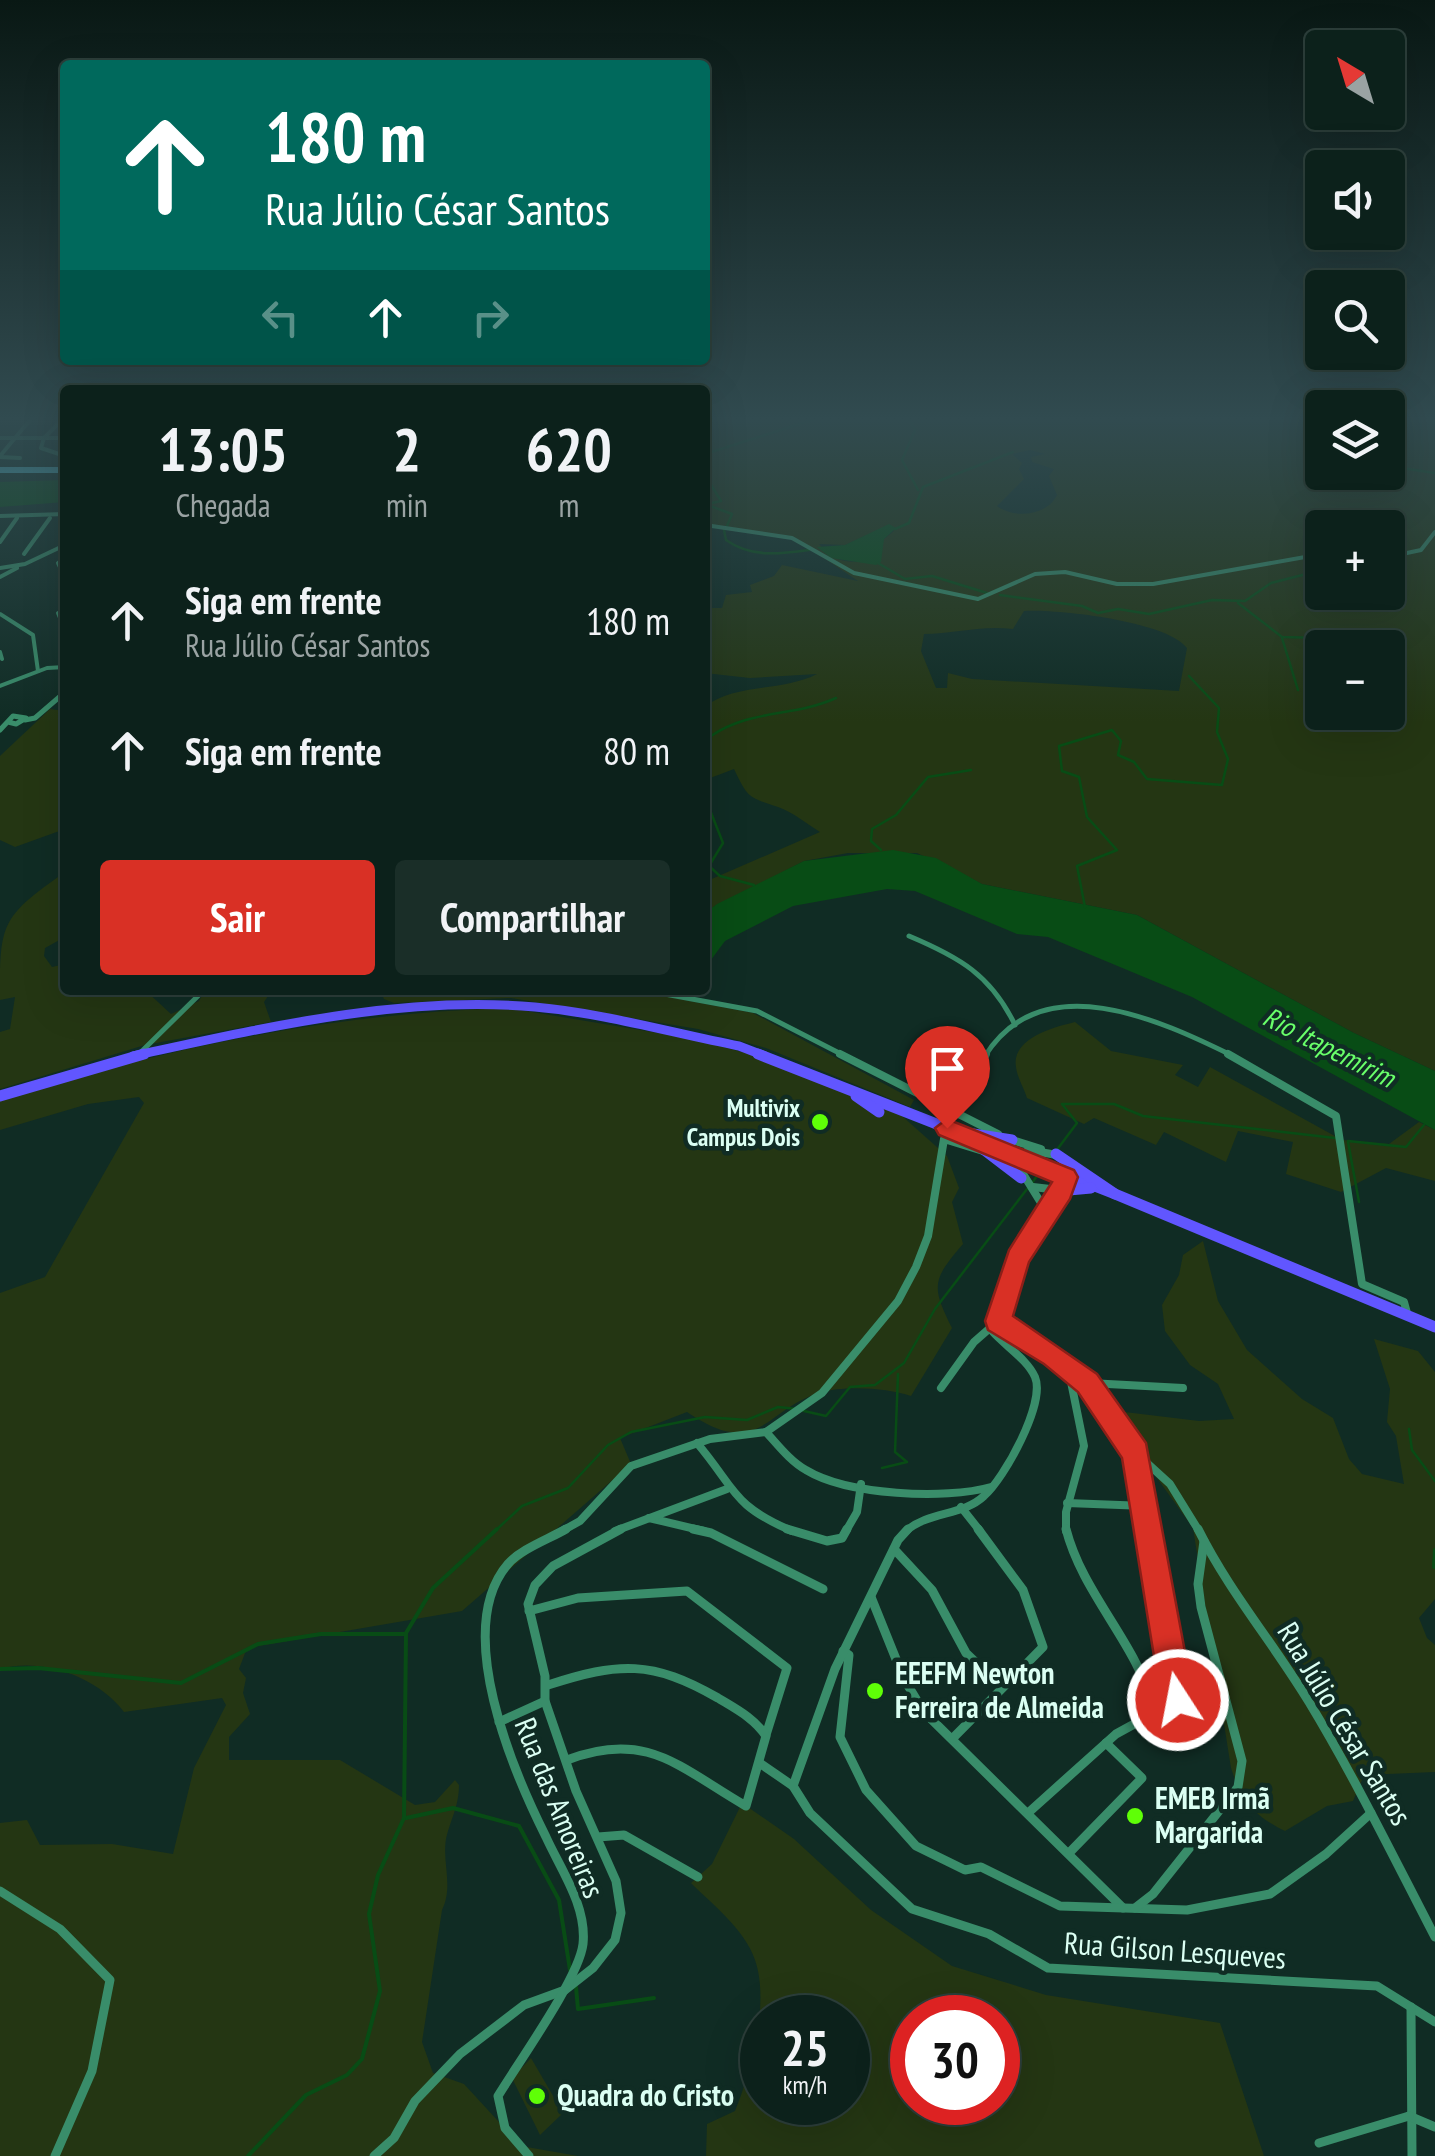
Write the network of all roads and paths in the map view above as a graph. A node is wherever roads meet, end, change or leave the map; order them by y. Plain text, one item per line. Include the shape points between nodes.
1 (15, 521) edge
2 (48, 521) edge
3 (710, 526) edge
4 (1435, 532) edge
5 (0, 542) edge
6 (60, 548) edge
7 (1405, 553) edge
8 (24, 554) dead end
9 (1305, 557) edge
10 (25, 564) junction
11 (0, 568) edge
12 (0, 577) edge
13 (58, 612) dead end
14 (0, 614) edge
15 (60, 617) edge
16 (60, 668) edge
17 (38, 671) junction
18 (0, 686) edge
19 (60, 697) edge
20 (0, 717) edge
21 (8, 720) junction
22 (0, 730) edge
23 (909, 936) dead end
24 (199, 995) edge
25 (671, 995) edge
26 (1015, 1025) junction
27 (140, 1054) junction
28 (839, 1084) junction
29 (0, 1096) edge
30 (879, 1112) dead end
31 (958, 1114) junction
32 (946, 1134) junction
33 (1006, 1144) junction
34 (1042, 1149) junction
35 (1056, 1154) junction
36 (1022, 1178) junction
37 (1065, 1178) junction
38 (1033, 1187) junction
39 (1102, 1189) junction
40 (1115, 1194) junction
41 (1056, 1200) junction
42 (1046, 1212) junction
43 (1407, 1316) junction
44 (998, 1321) junction
45 (1435, 1327) edge
46 (992, 1331) junction
47 (1068, 1366) junction
48 (1088, 1383) junction
49 (941, 1388) dead end
50 (1183, 1388) dead end
51 (766, 1432) junction
52 (698, 1444) junction
53 (1136, 1453) junction
54 (861, 1484) junction
55 (991, 1486) junction
56 (728, 1489) junction
57 (1067, 1503) junction
58 (961, 1506) junction
59 (1146, 1506) junction
60 (648, 1518) junction
61 (1204, 1540) junction
62 (894, 1548) junction
63 (823, 1589) dead end
64 (870, 1596) junction
65 (529, 1611) junction
66 (846, 1653) junction
67 (1020, 1668) junction
68 (548, 1685) junction
69 (544, 1700) junction
70 (1154, 1709) junction
71 (499, 1722) junction
72 (766, 1736) junction
73 (953, 1738) junction
74 (1106, 1744) junction
75 (567, 1760) junction
76 (761, 1764) junction
77 (794, 1786) junction
78 (1028, 1813) junction
79 (1371, 1813) junction
80 (598, 1837) junction
81 (1070, 1852) junction
82 (698, 1877) dead end
83 (0, 1891) edge
84 (1128, 1909) junction
85 (1435, 1938) edge
86 (556, 1997) junction
87 (1411, 2008) junction
88 (1435, 2022) edge
89 (1409, 2116) junction
90 (1435, 2127) edge
91 (1319, 2143) dead end
92 (55, 2156) edge
93 (374, 2156) edge
94 (529, 2156) edge
95 (1412, 2156) edge

1 - 5 street
2 - 8 street
3 - 9 street via 792,538 854,573 978,599 1035,574 1065,572 1144,585
4 - 7 street via 1426,547
6 - 10 street
10 - 11 street
10 - 12 street
13 - 15 street
14 - 17 street via 33,635
16 - 17 street
17 - 18 street
19 - 21 street via 35,718
20 - 21 street
21 - 22 street
23 - 26 street via 980,968 1001,992
24 - 27 street
25 - 31 street via 757,1011
26 - 31 street via 988,1052
26 - 43 street via 1082,1005 1121,1009 1333,1113 1360,1280 1404,1302
27 - 28 highway via 401,1008 492,1004 714,1039
27 - 29 highway
28 - 30 highway
28 - 32 highway
31 - 33 street
32 - 33 highway
32 - 36 highway via 992,1154
32 - 51 street, Rua das Amoreiras via 928,1236 898,1301 822,1394
33 - 34 street
33 - 34 street
33 - 36 street
33 - 37 highway
34 - 35 street
35 - 37 street
35 - 40 highway
36 - 38 street
37 - 38 street via 1050,1189
37 - 39 highway
37 - 41 street
38 - 42 street
39 - 40 highway
39 - 41 highway via 1073,1189
40 - 43 highway
41 - 42 street
42 - 44 street via 1018,1258
43 - 45 highway
44 - 46 street
44 - 47 street
46 - 49 street via 974,1342
46 - 55 street via 1038,1380 1041,1398
47 - 48 street
47 - 57 street via 1084,1440
48 - 50 street
48 - 53 street
51 - 52 street, Rua das Amoreiras
51 - 54 street via 811,1473
52 - 56 street
52 - 71 street, Rua das Amoreiras via 632,1466 580,1521 522,1552 500,1575 491,1590 486,1636
53 - 59 street
53 - 61 street, Rua Júlio César Santos via 1170,1484
54 - 55 street via 942,1494
54 - 56 street via 850,1529 827,1541 779,1529
55 - 58 street
56 - 60 street
57 - 59 street
57 - 70 street via 1071,1547 1098,1607 1140,1668
58 - 62 street via 912,1522
58 - 67 street via 1040,1618 1043,1647
59 - 70 street via 1178,1700
60 - 63 street via 712,1534
60 - 65 street via 546,1570 528,1598
61 - 79 street, Rua Júlio César Santos via 1225,1583 1306,1696
61 - 84 street via 1198,1584 1238,1734 1238,1788 1153,1894
62 - 64 street
62 - 67 street via 942,1605 974,1666 991,1677
64 - 66 street
64 - 73 street via 914,1696
65 - 68 street
65 - 72 street via 578,1598 687,1591 787,1668
66 - 77 street
66 - 84 street via 840,1737 866,1790 916,1846 1060,1906
67 - 73 street
68 - 69 street
68 - 72 street via 608,1664 658,1667 753,1719
69 - 71 street
69 - 75 street
70 - 74 street
71 - 86 street, Rua das Amoreiras via 578,1902 583,1944
72 - 76 street
73 - 78 street
74 - 78 street
74 - 81 street via 1142,1778
75 - 76 street via 596,1746 650,1747 746,1806
75 - 80 street
76 - 77 street, Rua Gilson Lesqueves
77 - 87 street, Rua Gilson Lesqueves via 810,1813 912,1909 989,1934 1048,1968 1377,1986
78 - 81 street
79 - 84 street via 1270,1894 1187,1910
79 - 85 street, Rua Júlio César Santos
80 - 82 street via 624,1836
80 - 86 street via 620,1909 618,1930 608,1953
81 - 84 street
83 - 92 street via 58,1923 110,1980 88,2092
86 - 93 street via 533,1998 507,2014 413,2103 390,2147
86 - 94 street, Rua das Amoreiras via 498,2096 505,2128
87 - 88 street, Rua Gilson Lesqueves
87 - 89 street
89 - 90 street
89 - 91 street
89 - 95 street

